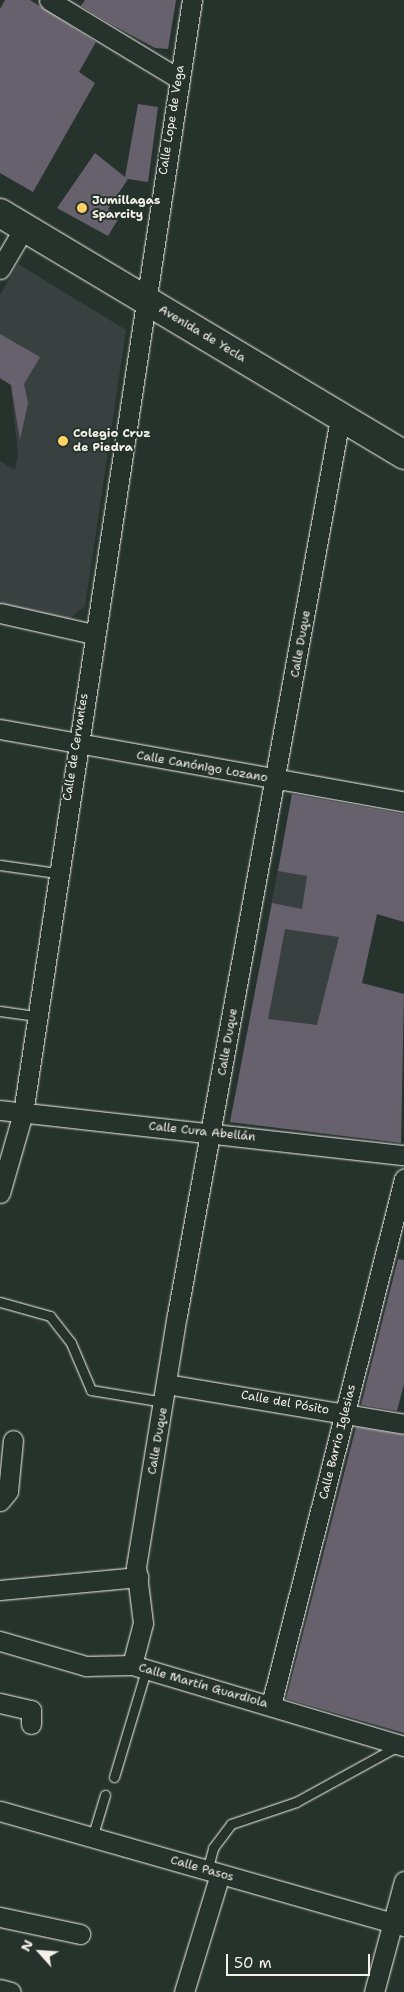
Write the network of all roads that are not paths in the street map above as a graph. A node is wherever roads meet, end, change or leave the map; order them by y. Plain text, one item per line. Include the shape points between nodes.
1 (49, 0) edge
2 (192, 0) edge
3 (70, 6) edge
4 (178, 78) junction
5 (0, 213) edge
6 (24, 228) junction
7 (0, 269) edge
8 (144, 300) junction
9 (340, 419) junction
10 (404, 455) edge
11 (0, 613) edge
12 (93, 634) junction
13 (0, 729) edge
14 (77, 744) junction
15 (277, 780) junction
16 (404, 802) edge
17 (0, 865) edge
18 (56, 873) junction
19 (0, 1011) edge
20 (37, 1016) junction
21 (0, 1110) edge
22 (23, 1113) junction
23 (213, 1132) junction
24 (7, 1147) edge
25 (404, 1156) edge
26 (404, 1179) edge
27 (0, 1193) edge
28 (0, 1302) edge
29 (165, 1393) junction
30 (346, 1414) junction
31 (404, 1424) edge
32 (13, 1440) dead end
33 (0, 1501) edge
34 (138, 1577) junction
35 (0, 1590) edge
36 (0, 1641) edge
37 (139, 1668) junction
38 (0, 1703) edge
39 (271, 1706) junction
40 (31, 1724) dead end
41 (402, 1745) edge
42 (114, 1777) dead end
43 (105, 1795) dead end
44 (0, 1811) edge
45 (92, 1839) junction
46 (213, 1872) junction
47 (404, 1881) edge
48 (0, 1917) edge
49 (398, 1925) edge
50 (80, 1934) dead end
51 (0, 1990) edge
52 (11, 1992) edge
53 (184, 1992) edge
54 (374, 1992) edge

1 - 3 street
2 - 4 street, Calle Lope de Vega
3 - 4 street
4 - 8 street, Calle Lope de Vega
5 - 6 main road, Avenida de Yecla
6 - 7 street
6 - 8 main road, Avenida de Yecla
8 - 9 main road, Avenida de Yecla
8 - 12 street, Calle de Cervantes
9 - 10 main road, Avenida de Yecla
9 - 15 street, Calle Duque
11 - 12 street
12 - 14 street, Calle de Cervantes
13 - 14 street, Calle Canónigo Lozano
14 - 15 street, Calle Canónigo Lozano
14 - 18 street, Calle de Cervantes
15 - 16 street, Calle Canónigo Lozano
15 - 23 street, Calle Duque
17 - 18 lane
18 - 20 street, Calle de Cervantes
19 - 20 lane
20 - 22 street, Calle de Cervantes
21 - 22 street, Calle Cura Abellán
22 - 23 street, Calle Cura Abellán
22 - 24 street, Calle de Cervantes
23 - 25 street, Calle Cura Abellán
23 - 29 street, Calle Duque
24 - 27 street, Calle de Cervantes
26 - 30 street, Calle Barrio Iglesias
28 - 29 lane via 50,1316 71,1343 92,1390
29 - 30 street, Calle del Pósito
29 - 34 street, Calle Duque
30 - 31 street, Calle del Pósito
30 - 39 street, Calle Barrio Iglesias
32 - 33 street via 8,1491
34 - 35 street
34 - 37 street, Calle Duque via 142,1623
36 - 37 street, Calle Martín Guardiola via 86,1666
37 - 39 street, Calle Martín Guardiola
37 - 42 lane
38 - 40 street via 31,1710
39 - 41 street, Calle Martín Guardiola
41 - 46 lane via 296,1802 231,1824 213,1848
43 - 45 lane
44 - 45 street, Calle Pasos
45 - 46 street, Calle Pasos
46 - 49 street, Calle Pasos
46 - 53 street
47 - 49 street
48 - 50 street
49 - 54 street
51 - 52 street

